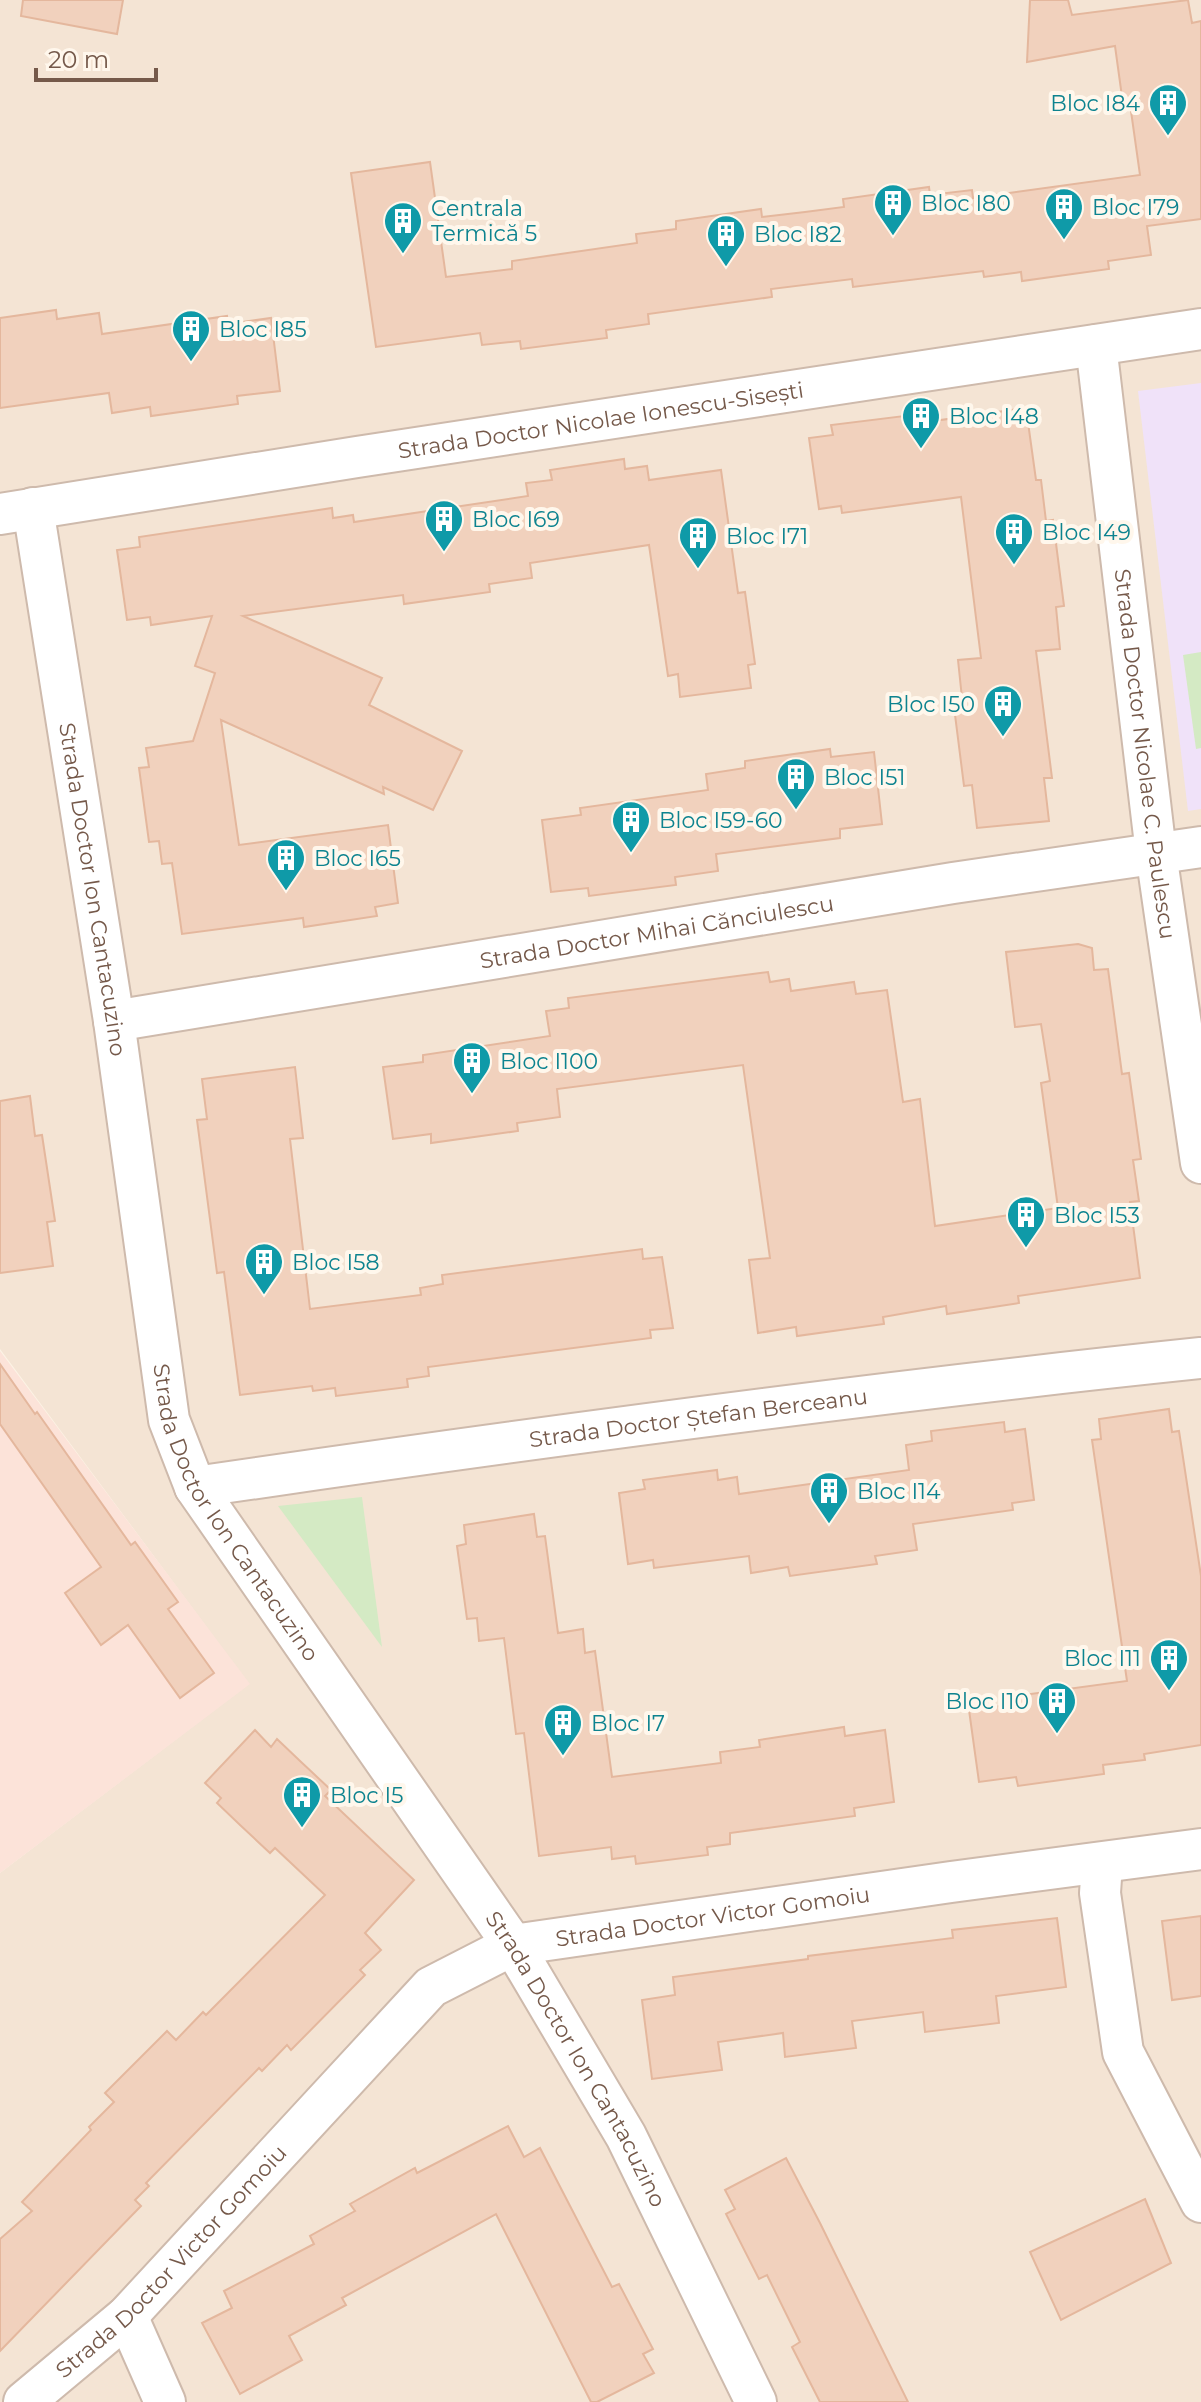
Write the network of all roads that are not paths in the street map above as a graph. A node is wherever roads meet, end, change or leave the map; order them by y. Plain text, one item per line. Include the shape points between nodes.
1 (1201, 329) edge
2 (1096, 345) junction
3 (16, 511) edge
4 (1201, 847) edge
5 (1156, 853) junction
6 (114, 1021) junction
7 (1201, 1163) edge
8 (1201, 1358) edge
9 (195, 1487) junction
10 (1201, 1849) edge
11 (1102, 1863) junction
12 (513, 1945) junction
13 (1201, 2202) edge
14 (127, 2316) junction
15 (749, 2400) edge
16 (24, 2402) edge
17 (165, 2402) edge

1 - 2 street, Strada Doctor Nicolae Ionescu-Sisești
2 - 3 street, Strada Doctor Nicolae Ionescu-Sisești
2 - 5 street, Strada Doctor Nicolae C. Paulescu
3 - 6 street, Strada Doctor Ion Cantacuzino
4 - 5 street, Strada Doctor Mihai Cănciulescu
5 - 6 street, Strada Doctor Mihai Cănciulescu
5 - 7 street, Strada Doctor Nicolae C. Paulescu
6 - 9 street, Strada Doctor Ion Cantacuzino via 169,1420
8 - 9 street, Strada Doctor Ștefan Berceanu
9 - 12 street, Strada Doctor Ion Cantacuzino
10 - 11 street, Strada Doctor Victor Gomoiu
11 - 12 street, Strada Doctor Victor Gomoiu
11 - 13 street via 1100,1893 1123,2052
12 - 14 street, Strada Doctor Victor Gomoiu via 431,1987
12 - 15 street, Strada Doctor Ion Cantacuzino via 626,2136
14 - 16 street, Strada Doctor Victor Gomoiu
14 - 17 street

